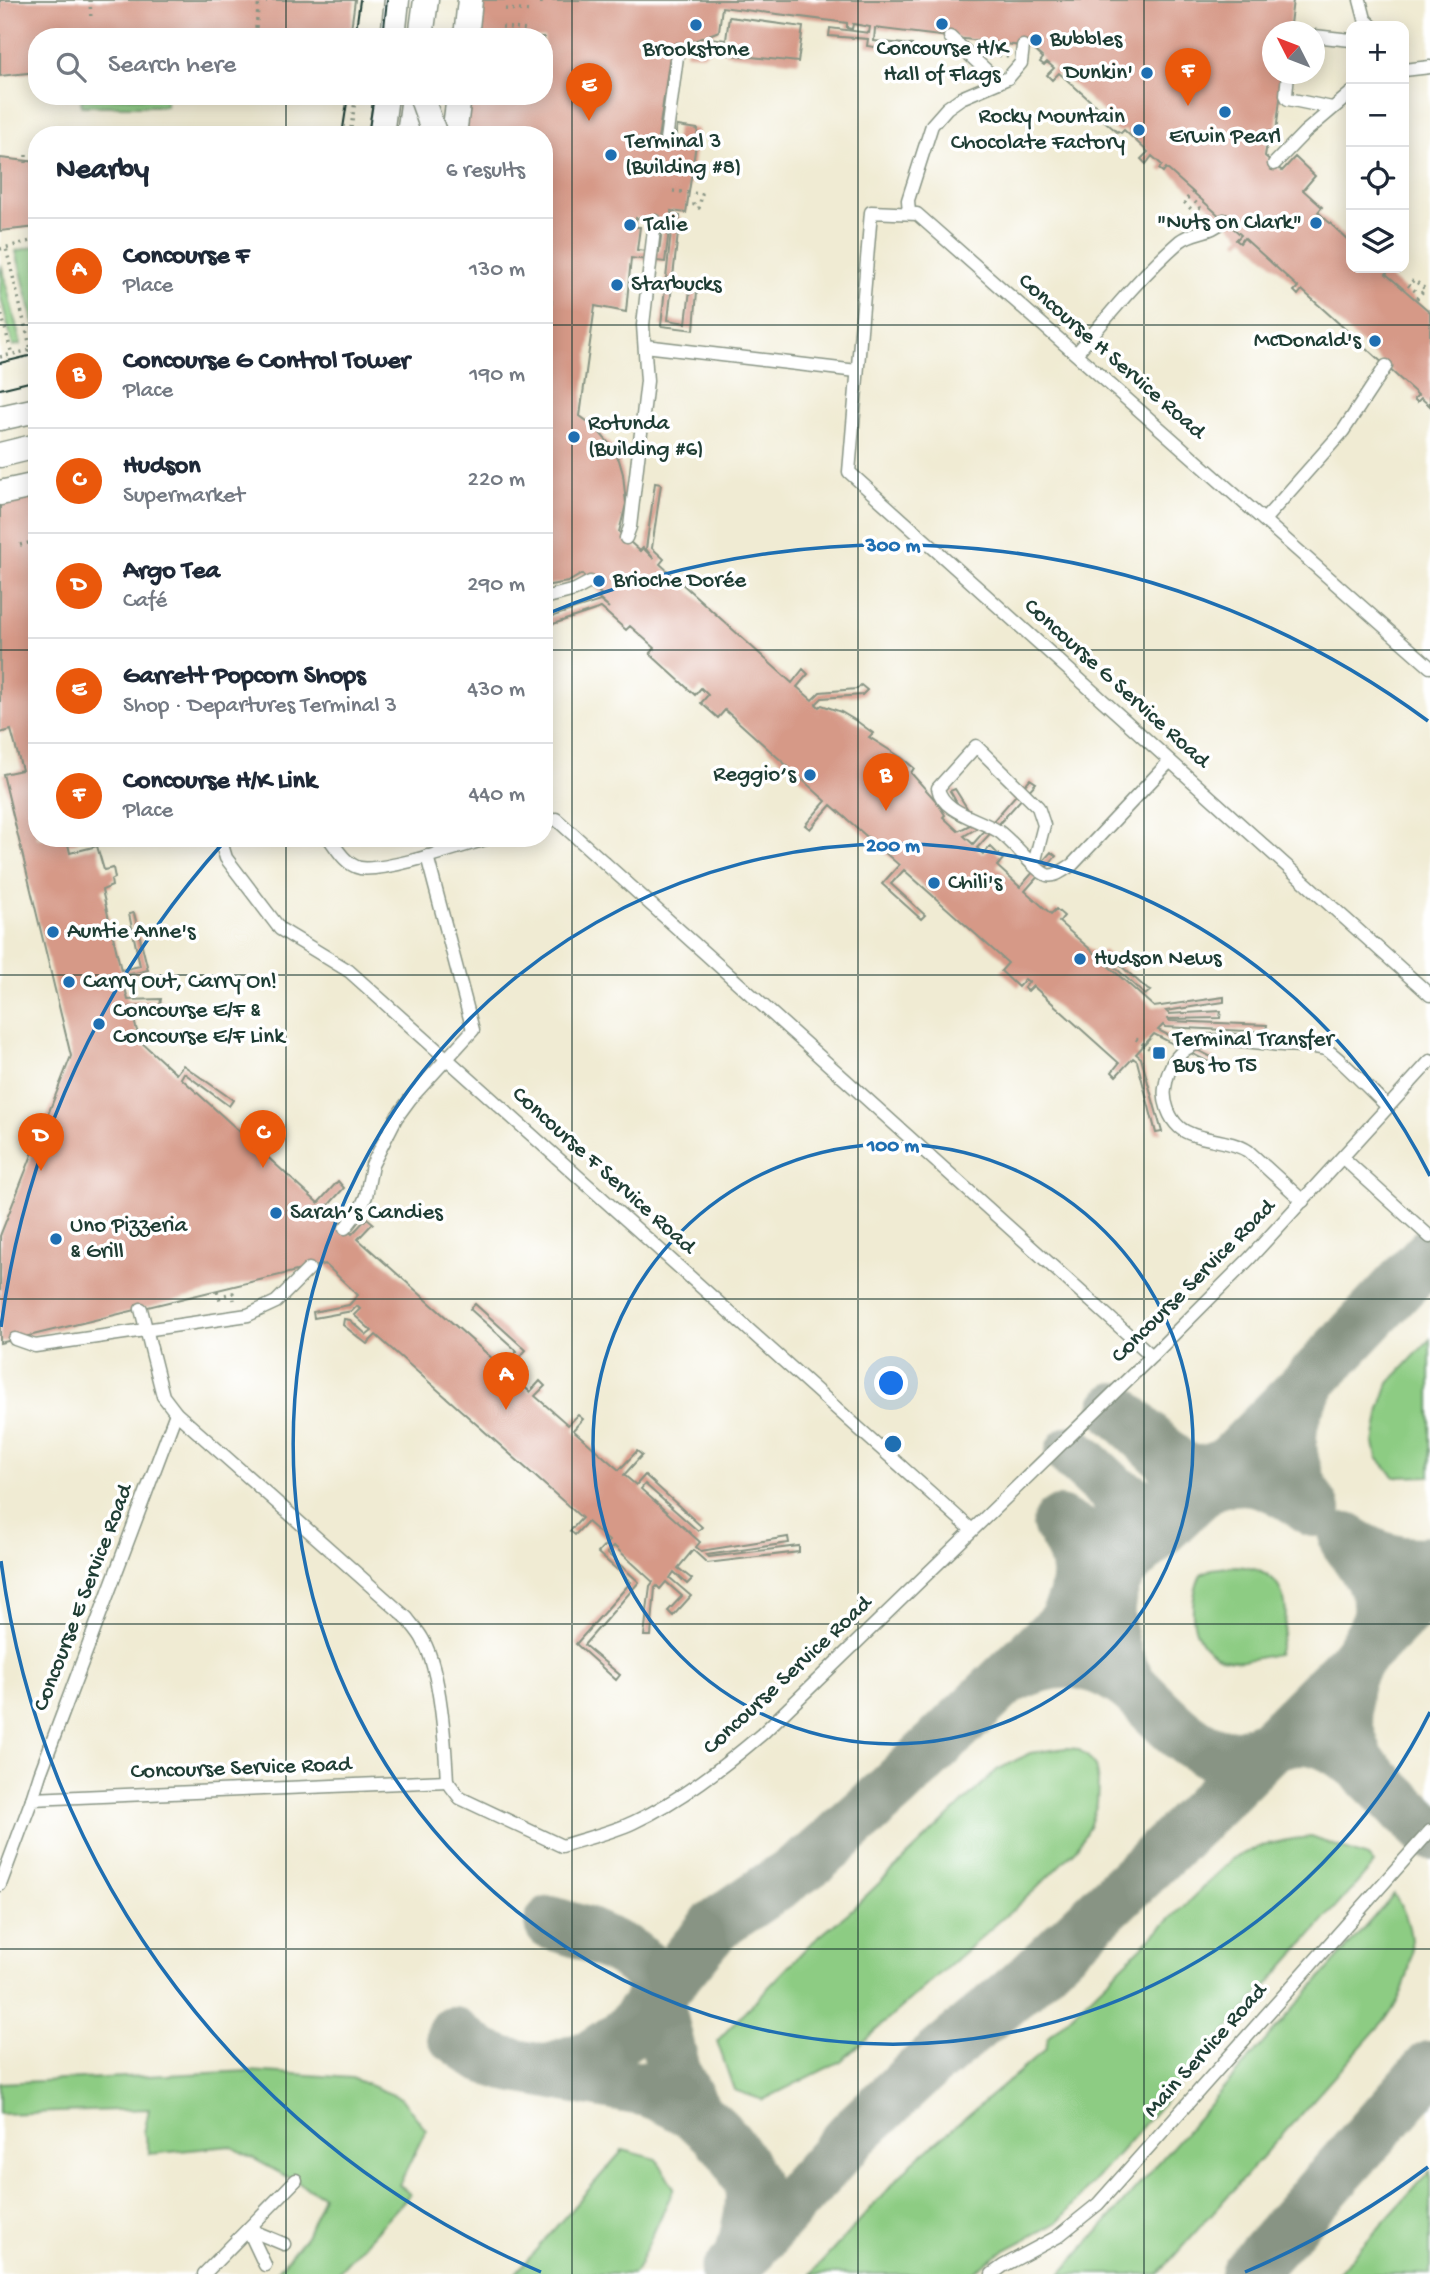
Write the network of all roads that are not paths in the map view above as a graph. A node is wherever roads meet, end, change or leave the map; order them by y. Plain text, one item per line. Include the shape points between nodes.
1 (397, 0) edge
2 (426, 0) edge
3 (470, 0) edge
4 (1360, 0) edge
5 (1367, 21) edge
6 (394, 28) edge
7 (422, 28) edge
8 (467, 28) edge
9 (950, 37) dead end
10 (1325, 37) edge
11 (1346, 39) edge
12 (1024, 46) dead end
13 (678, 49) dead end
14 (1409, 67) edge
15 (1430, 67) edge
16 (999, 82) junction
17 (1287, 84) edge
18 (1346, 97) edge
19 (385, 105) edge
20 (413, 105) edge
21 (424, 105) edge
22 (457, 105) edge
23 (1332, 108) junction
24 (382, 126) edge
25 (410, 126) edge
26 (432, 126) edge
27 (455, 126) edge
28 (666, 140) dead end
29 (1274, 164) dead end
30 (909, 213) junction
31 (1224, 220) dead end
32 (655, 221) dead end
33 (645, 346) junction
34 (1076, 354) junction
35 (1387, 366) dead end
36 (858, 371) junction
37 (28, 412) edge
38 (0, 418) edge
39 (28, 448) edge
40 (0, 455) edge
41 (28, 487) edge
42 (0, 493) edge
43 (1264, 520) junction
44 (626, 538) dead end
45 (590, 582) dead end
46 (553, 596) edge
47 (1430, 667) edge
48 (1170, 761) junction
49 (553, 820) edge
50 (223, 847) edge
51 (336, 847) edge
52 (445, 847) edge
53 (427, 856) junction
54 (1034, 864) junction
55 (1430, 995) edge
56 (447, 1059) junction
57 (1430, 1061) edge
58 (1388, 1107) junction
59 (1343, 1158) junction
60 (1303, 1201) junction
61 (345, 1228) dead end
62 (1430, 1237) edge
63 (309, 1269) dead end
64 (141, 1309) dead end
65 (146, 1329) junction
66 (15, 1339) dead end
67 (1152, 1356) junction
68 (176, 1413) junction
69 (972, 1530) junction
70 (447, 1781) junction
71 (32, 1799) junction
72 (1430, 1831) edge
73 (0, 1885) edge
74 (296, 2180) dead end
75 (247, 2229) junction
76 (284, 2244) dead end
77 (265, 2265) dead end
78 (204, 2274) edge
79 (992, 2274) edge

1 - 6 street
2 - 7 street
3 - 8 street
4 - 5 lane
9 - 16 lane
10 - 11 lane
12 - 16 lane via 1021,63
13 - 28 lane
14 - 15 lane
16 - 30 lane via 961,99 932,125 908,200
17 - 23 lane via 1288,99
18 - 23 lane
19 - 24 street
20 - 25 street
21 - 26 street, bridge
22 - 27 street
23 - 29 lane
30 - 34 lane, Concourse H Service Road via 918,214
30 - 36 lane via 871,212
31 - 34 lane via 1217,228 1185,237 1157,261
32 - 33 lane via 643,325
33 - 36 lane
33 - 44 lane via 642,438
34 - 43 lane, Concourse H Service Road
35 - 43 lane via 1343,431
36 - 48 lane, Concourse G Service Road via 849,472
37 - 38 street
39 - 40 street
41 - 42 street
43 - 47 lane, Concourse H Service Road
45 - 46 lane
48 - 54 lane via 1072,864 1054,876 1047,876
48 - 55 lane, Concourse G Service Road
49 - 67 lane
50 - 56 lane, Concourse F Service Road via 226,858 280,929 349,971
51 - 53 lane via 360,868
52 - 53 lane
53 - 56 lane via 473,1030
54 - 54 lane via 1000,833 949,807 939,797 938,788 976,746 1038,807 1044,825
56 - 61 lane via 396,1118 372,1165 361,1208
56 - 69 lane, Concourse F Service Road
57 - 58 lane, Concourse Service Road
58 - 59 lane, Concourse Service Road
58 - 60 lane via 1327,1050 1212,1039 1180,1054 1167,1076 1164,1095 1178,1126 1189,1134 1240,1146
59 - 60 lane, Concourse Service Road
59 - 62 lane
60 - 67 lane, Concourse Service Road
63 - 65 lane via 276,1302 248,1315
64 - 65 lane
65 - 66 lane via 35,1346
65 - 68 lane via 163,1396
67 - 69 lane, Concourse Service Road
68 - 70 lane via 407,1618 423,1639 437,1684
68 - 71 lane, Concourse E Service Road
69 - 70 lane, Concourse Service Road via 762,1734 718,1771 636,1821 562,1846 460,1798
70 - 71 lane, Concourse Service Road
71 - 73 lane
72 - 79 lane, Main Service Road via 1098,2204 1058,2238
74 - 75 lane
75 - 76 lane
75 - 77 lane
75 - 78 lane

